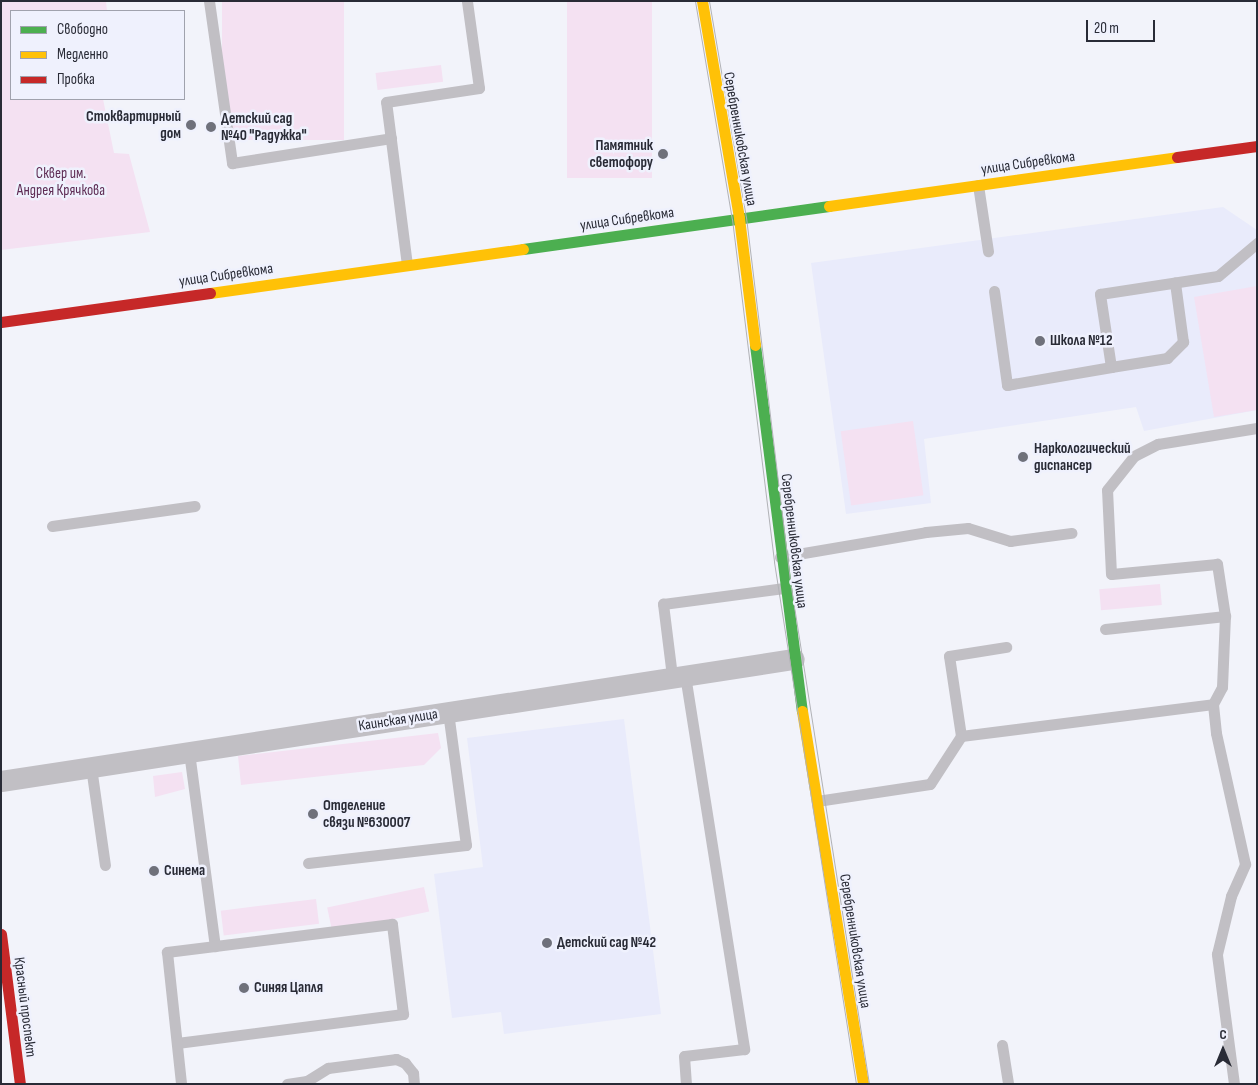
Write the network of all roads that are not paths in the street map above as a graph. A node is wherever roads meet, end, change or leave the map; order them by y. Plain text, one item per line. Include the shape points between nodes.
1 (210, 1) edge
2 (467, 1) edge
3 (702, 1) edge
4 (391, 138) junction
5 (1257, 146) edge
6 (978, 185) junction
7 (739, 218) junction
8 (1257, 244) edge
9 (988, 251) dead end
10 (407, 265) junction
11 (1175, 282) junction
12 (994, 290) dead end
13 (1, 322) edge
14 (1111, 367) junction
15 (1257, 428) edge
16 (196, 506) dead end
17 (52, 526) dead end
18 (1072, 533) dead end
19 (780, 557) junction
20 (784, 588) junction
21 (1225, 616) junction
22 (1105, 629) dead end
23 (1006, 647) dead end
24 (794, 659) junction
25 (679, 675) junction
26 (1213, 704) junction
27 (448, 712) junction
28 (961, 736) junction
29 (189, 752) junction
30 (91, 767) junction
31 (1, 781) edge
32 (817, 802) junction
33 (1251, 863) edge
34 (308, 864) dead end
35 (105, 865) dead end
36 (1, 934) edge
37 (215, 946) junction
38 (177, 1042) junction
39 (1002, 1045) dead end
40 (20, 1084) edge
41 (181, 1084) edge
42 (287, 1084) edge
43 (414, 1084) edge
44 (686, 1084) edge
45 (862, 1084) edge
46 (1008, 1084) edge
47 (1234, 1084) edge

1 - 4 lane via 232,163
2 - 4 lane via 479,88 386,102
3 - 7 street, Серебренниковская улица
4 - 10 lane
5 - 6 street, улица Сибревкома
6 - 7 street, улица Сибревкома
6 - 9 lane
7 - 10 street, улица Сибревкома
7 - 19 street, Серебренниковская улица
8 - 11 lane via 1218,276
10 - 13 street, улица Сибревкома
11 - 14 lane via 1183,342 1167,358
11 - 14 lane via 1100,294
12 - 14 lane via 1008,385
15 - 21 lane via 1158,444 1134,456 1107,490 1111,574 1217,564
16 - 17 lane
18 - 19 lane via 1010,541 960,529
19 - 20 street, Серебренниковская улица
20 - 24 street, Серебренниковская улица
20 - 25 lane via 663,604
21 - 22 lane
21 - 26 lane via 1222,687
23 - 28 lane via 949,656
24 - 25 street, Каинская улица
24 - 32 street, Серебренниковская улица
25 - 27 street, Каинская улица
25 - 44 lane via 744,1049 684,1056
26 - 28 lane
26 - 33 lane via 1216,733
27 - 29 street, Каинская улица
27 - 34 lane via 466,845
28 - 32 lane via 930,784
29 - 30 street, Каинская улица
29 - 37 lane
30 - 31 street, Каинская улица
30 - 35 lane
32 - 45 street, Серебренниковская улица
33 - 47 lane via 1231,896 1217,954
36 - 40 street, Красный проспект
37 - 38 lane via 167,952
37 - 38 lane via 392,924 403,1014
38 - 41 lane
39 - 46 lane
42 - 43 lane via 307,1081 328,1068 396,1059 413,1073

